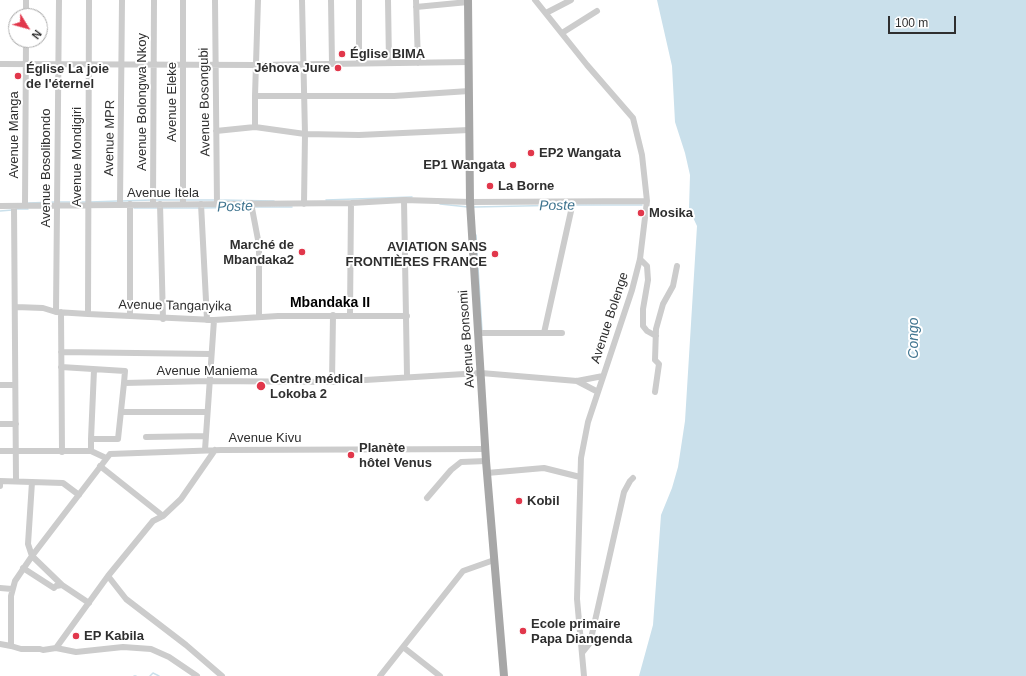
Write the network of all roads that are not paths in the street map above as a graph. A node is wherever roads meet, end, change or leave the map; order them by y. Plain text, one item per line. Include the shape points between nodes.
1 (59, 0) edge
2 (89, 0) edge
3 (122, 0) edge
4 (154, 0) edge
5 (183, 0) edge
6 (215, 0) edge
7 (258, 0) edge
8 (302, 0) edge
9 (331, 0) edge
10 (359, 0) edge
11 (388, 0) edge
12 (535, 0) edge
13 (571, 0) edge
14 (468, 1) edge
15 (416, 3) edge
16 (597, 11) dead end
17 (546, 14) junction
18 (562, 33) junction
19 (26, 48) edge
20 (469, 62) junction
21 (26, 63) junction
22 (359, 63) junction
23 (389, 63) junction
24 (418, 63) junction
25 (0, 64) edge
26 (58, 64) junction
27 (88, 64) junction
28 (122, 64) junction
29 (153, 64) junction
30 (184, 64) junction
31 (303, 64) junction
32 (332, 64) junction
33 (216, 65) junction
34 (256, 65) junction
35 (469, 91) junction
36 (255, 96) junction
37 (303, 97) junction
38 (254, 127) junction
39 (216, 130) junction
40 (469, 130) junction
41 (305, 134) junction
42 (404, 200) junction
43 (647, 201) junction
44 (470, 202) junction
45 (573, 202) junction
46 (251, 203) junction
47 (351, 203) junction
48 (87, 204) junction
49 (120, 204) junction
50 (130, 204) junction
51 (153, 204) junction
52 (160, 204) junction
53 (183, 204) junction
54 (202, 204) junction
55 (217, 204) junction
56 (304, 204) junction
57 (25, 205) junction
58 (57, 205) junction
59 (0, 206) edge
60 (14, 206) junction
61 (640, 259) junction
62 (677, 266) dead end
63 (16, 307) junction
64 (59, 312) junction
65 (88, 314) junction
66 (130, 315) junction
67 (350, 315) junction
68 (260, 316) junction
69 (333, 316) junction
70 (407, 316) junction
71 (163, 319) junction
72 (210, 320) junction
73 (544, 333) junction
74 (562, 333) dead end
75 (479, 334) junction
76 (656, 336) junction
77 (61, 352) junction
78 (211, 354) junction
79 (60, 367) junction
80 (94, 370) junction
81 (481, 373) junction
82 (408, 376) junction
83 (603, 376) junction
84 (209, 381) junction
85 (577, 381) junction
86 (332, 382) junction
87 (124, 383) junction
88 (0, 385) edge
89 (15, 385) junction
90 (598, 392) junction
91 (655, 392) dead end
92 (121, 412) junction
93 (207, 412) junction
94 (0, 424) edge
95 (16, 424) junction
96 (206, 436) junction
97 (146, 437) dead end
98 (91, 439) junction
99 (485, 449) junction
100 (91, 450) junction
101 (205, 450) junction
102 (214, 450) junction
103 (0, 451) edge
104 (16, 452) junction
105 (62, 452) junction
106 (106, 458) junction
107 (486, 461) junction
108 (100, 466) junction
109 (487, 473) junction
110 (580, 477) junction
111 (634, 478) dead end
112 (16, 481) junction
113 (32, 482) junction
114 (0, 486) edge
115 (79, 495) junction
116 (427, 498) dead end
117 (163, 516) junction
118 (32, 556) junction
119 (494, 560) junction
120 (23, 568) junction
121 (108, 576) junction
122 (62, 585) junction
123 (0, 588) edge
124 (12, 589) junction
125 (89, 603) junction
126 (0, 644) edge
127 (11, 646) junction
128 (403, 647) junction
129 (56, 648) junction
130 (582, 653) junction
131 (197, 676) edge
132 (222, 676) edge
133 (381, 676) edge
134 (440, 676) edge
135 (504, 676) edge
136 (584, 676) edge

1 - 26 street, Avenue Bosolibondo
2 - 27 street, Avenue Mondigiri
3 - 28 street, Avenue MPR
4 - 29 street, Avenue Bolongwa Nkoy
5 - 30 street, Avenue Eleke
6 - 33 street, Avenue Bosongubi
7 - 34 street
8 - 31 street
9 - 32 street
10 - 22 street
11 - 23 street
12 - 17 street, Avenue Bolenge
13 - 17 street
14 - 15 street
14 - 20 main road, Avenue Bonsomi
15 - 24 street
16 - 18 street
17 - 18 street, Avenue Bolenge
18 - 43 street, Avenue Bolenge via 633,118 642,155
19 - 21 street, Avenue Manga
20 - 24 street
20 - 35 main road, Avenue Bonsomi
21 - 25 street
21 - 26 street
21 - 57 street, Avenue Manga
22 - 23 street
22 - 32 street
23 - 24 street
26 - 27 street
26 - 58 street, Avenue Bosolibondo
27 - 28 street
27 - 48 street, Avenue Mondigiri
28 - 29 street
28 - 49 street, Avenue MPR
29 - 30 street
29 - 51 street, Avenue Bolongwa Nkoy
30 - 33 street
30 - 53 street, Avenue Eleke
31 - 32 street
31 - 34 street
31 - 37 street
33 - 34 street
33 - 39 street, Avenue Bosongubi
34 - 36 street
35 - 37 street via 394,96
35 - 40 main road, Avenue Bonsomi
36 - 37 street
36 - 38 street
37 - 41 street
38 - 39 street
38 - 41 street
39 - 55 street, Avenue Bosongubi
40 - 41 street via 359,135
40 - 44 main road, Avenue Bonsomi
41 - 56 street
42 - 44 street, Avenue Itela
42 - 47 street, Avenue Itela
42 - 70 street
43 - 45 street, Avenue Itela
43 - 61 street, Avenue Bolenge
44 - 45 street, Avenue Itela
44 - 75 main road, Avenue Bonsomi
45 - 73 street
46 - 55 street, Avenue Itela
46 - 56 street, Avenue Itela
46 - 68 street via 259,245
47 - 56 street, Avenue Itela
47 - 67 street
48 - 49 street, Avenue Itela
48 - 58 street, Avenue Itela
48 - 65 street, Avenue Mondigiri
49 - 50 street, Avenue Itela
50 - 51 street, Avenue Itela
50 - 66 street
51 - 52 street, Avenue Itela
52 - 53 street, Avenue Itela
52 - 71 street
53 - 54 street, Avenue Itela
54 - 55 street, Avenue Itela
54 - 72 street
57 - 58 street, Avenue Itela
57 - 60 street, Avenue Itela
58 - 64 street, Avenue Bosolibondo
59 - 60 street, Avenue Itela
60 - 63 street
61 - 76 street via 647,266 648,280 643,326
61 - 83 street, Avenue Bolenge
62 - 76 street via 673,286 662,304
63 - 64 street, Avenue Tanganyika via 43,308
63 - 89 street
64 - 65 street, Avenue Tanganyika
64 - 77 street, Avenue Bosolibondo
65 - 66 street, Avenue Tanganyika
66 - 71 street, Avenue Tanganyika
67 - 69 street, Avenue Tanganyika
67 - 70 street, Avenue Tanganyika
68 - 69 street, Avenue Tanganyika
68 - 72 street, Avenue Tanganyika
69 - 86 street
70 - 82 street
71 - 72 street, Avenue Tanganyika
72 - 78 street
73 - 74 street
73 - 75 street
75 - 81 main road, Avenue Bonsomi
76 - 91 street via 655,360 659,364
77 - 78 street
77 - 79 street, Avenue Bosolibondo
78 - 84 street
79 - 80 street
79 - 105 street, Avenue Bosolibondo
80 - 87 street via 125,370
80 - 98 street
81 - 82 street, Avenue Maniema
81 - 85 street, Avenue Maniema
81 - 99 main road, Avenue Bonsomi
82 - 86 street, Avenue Maniema
83 - 85 street
83 - 90 street, Avenue Bolenge
84 - 86 street, Avenue Maniema
84 - 87 street, Avenue Maniema
84 - 93 street
85 - 90 street
87 - 92 street
88 - 89 street
89 - 95 street
90 - 110 street, Avenue Bolenge via 584,440
92 - 93 street
92 - 98 street via 118,439
93 - 96 street
94 - 95 street
95 - 104 street
96 - 97 street
96 - 101 street
98 - 100 street
99 - 102 street, Avenue Kivu
99 - 107 main road, Avenue Bonsomi
100 - 105 street
100 - 106 street
101 - 102 street
101 - 106 street via 114,452
102 - 117 street, Avenue Kivu via 181,499
103 - 104 street
104 - 105 street
104 - 112 street
106 - 108 street
107 - 109 main road, Avenue Bonsomi
107 - 116 street via 461,462
108 - 115 street
108 - 117 street
109 - 110 street via 544,468
109 - 119 main road, Avenue Bonsomi
110 - 130 street, Avenue Bolenge via 577,600
111 - 130 street via 624,492 590,643
112 - 113 street
112 - 114 street via 0,481
113 - 115 street via 63,483
113 - 118 street via 27,539
115 - 118 street
117 - 121 street, Avenue Kivu via 153,521
118 - 120 street
118 - 122 street
119 - 128 street via 463,571
119 - 135 main road, Avenue Bonsomi
120 - 122 street via 54,588
120 - 124 street
121 - 125 street, Avenue Kivu
121 - 132 street via 126,598
122 - 125 street
123 - 124 street
124 - 127 street
125 - 129 street, Avenue Kivu
126 - 127 street
127 - 129 street via 43,650
128 - 133 street
128 - 134 street
129 - 131 street via 76,652 123,647 151,649 169,657
130 - 136 street, Avenue Bolenge

